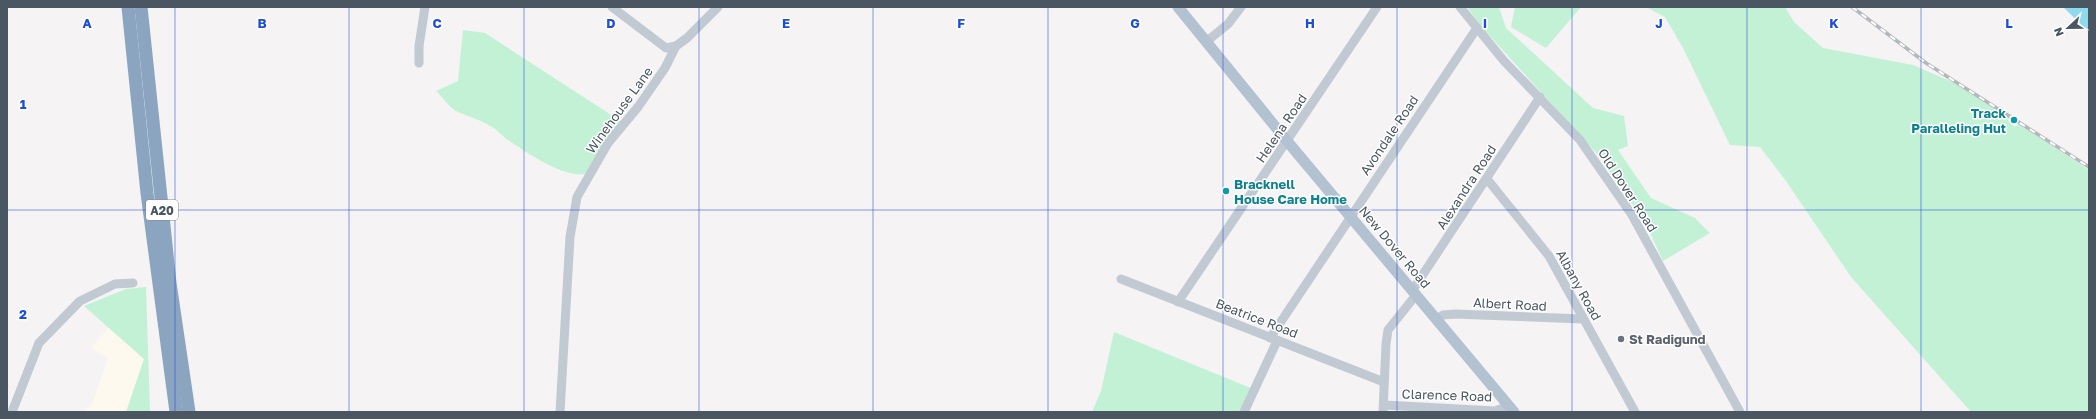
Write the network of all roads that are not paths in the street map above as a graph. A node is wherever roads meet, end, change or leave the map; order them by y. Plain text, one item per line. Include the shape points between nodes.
1 (128, 7) edge
2 (141, 7) edge
3 (425, 7) edge
4 (612, 7) edge
5 (718, 7) edge
6 (1178, 7) edge
7 (1241, 7) edge
8 (1377, 7) edge
9 (1460, 7) edge
10 (1477, 28) junction
11 (1206, 42) junction
12 (676, 46) junction
13 (419, 63) dead end
14 (1540, 97) junction
15 (1287, 141) junction
16 (1488, 179) junction
17 (1351, 216) junction
18 (1121, 279) dead end
19 (133, 284) dead end
20 (1414, 293) junction
21 (1178, 302) junction
22 (1583, 319) junction
23 (1437, 320) junction
24 (1274, 339) junction
25 (1384, 382) junction
26 (1510, 408) edge
27 (1384, 409) edge
28 (12, 412) edge
29 (176, 412) edge
30 (190, 412) edge
31 (560, 412) edge
32 (1244, 412) edge
33 (1635, 412) edge
34 (1740, 412) edge

1 - 29 highway, A20 via 148,201
2 - 30 highway, A20 via 170,283
3 - 13 street
4 - 12 street via 666,48
5 - 12 street, Winehouse Lane
6 - 11 main road, New Dover Road
7 - 11 street via 1228,24
8 - 15 street, Helena Road
9 - 10 street, Old Dover Road
10 - 14 street, Old Dover Road via 1504,61
10 - 17 street, Avondale Road
11 - 15 main road, New Dover Road
12 - 31 street, Winehouse Lane via 665,68 638,107 608,143 577,196 570,237
14 - 16 street, Alexandra Road
14 - 34 street, Old Dover Road via 1580,140 1632,215
15 - 17 main road, New Dover Road
15 - 21 street, Helena Road
16 - 20 street, Alexandra Road
16 - 22 street, Albany Road via 1542,246
17 - 20 main road, New Dover Road
17 - 24 street, Avondale Road
18 - 21 street, Beatrice Road
19 - 28 street via 115,284 80,301 39,343
20 - 23 main road, New Dover Road
20 - 25 street, Alexandra Road via 1388,330
21 - 24 street, Beatrice Road
22 - 23 street, Albert Road via 1455,314 1440,316
22 - 33 street, Albany Road
23 - 26 main road, New Dover Road
24 - 25 street, Beatrice Road
24 - 32 street, Avondale Road
25 - 27 street, Alexandra Road
26 - 27 street, Clarence Road via 1495,411

